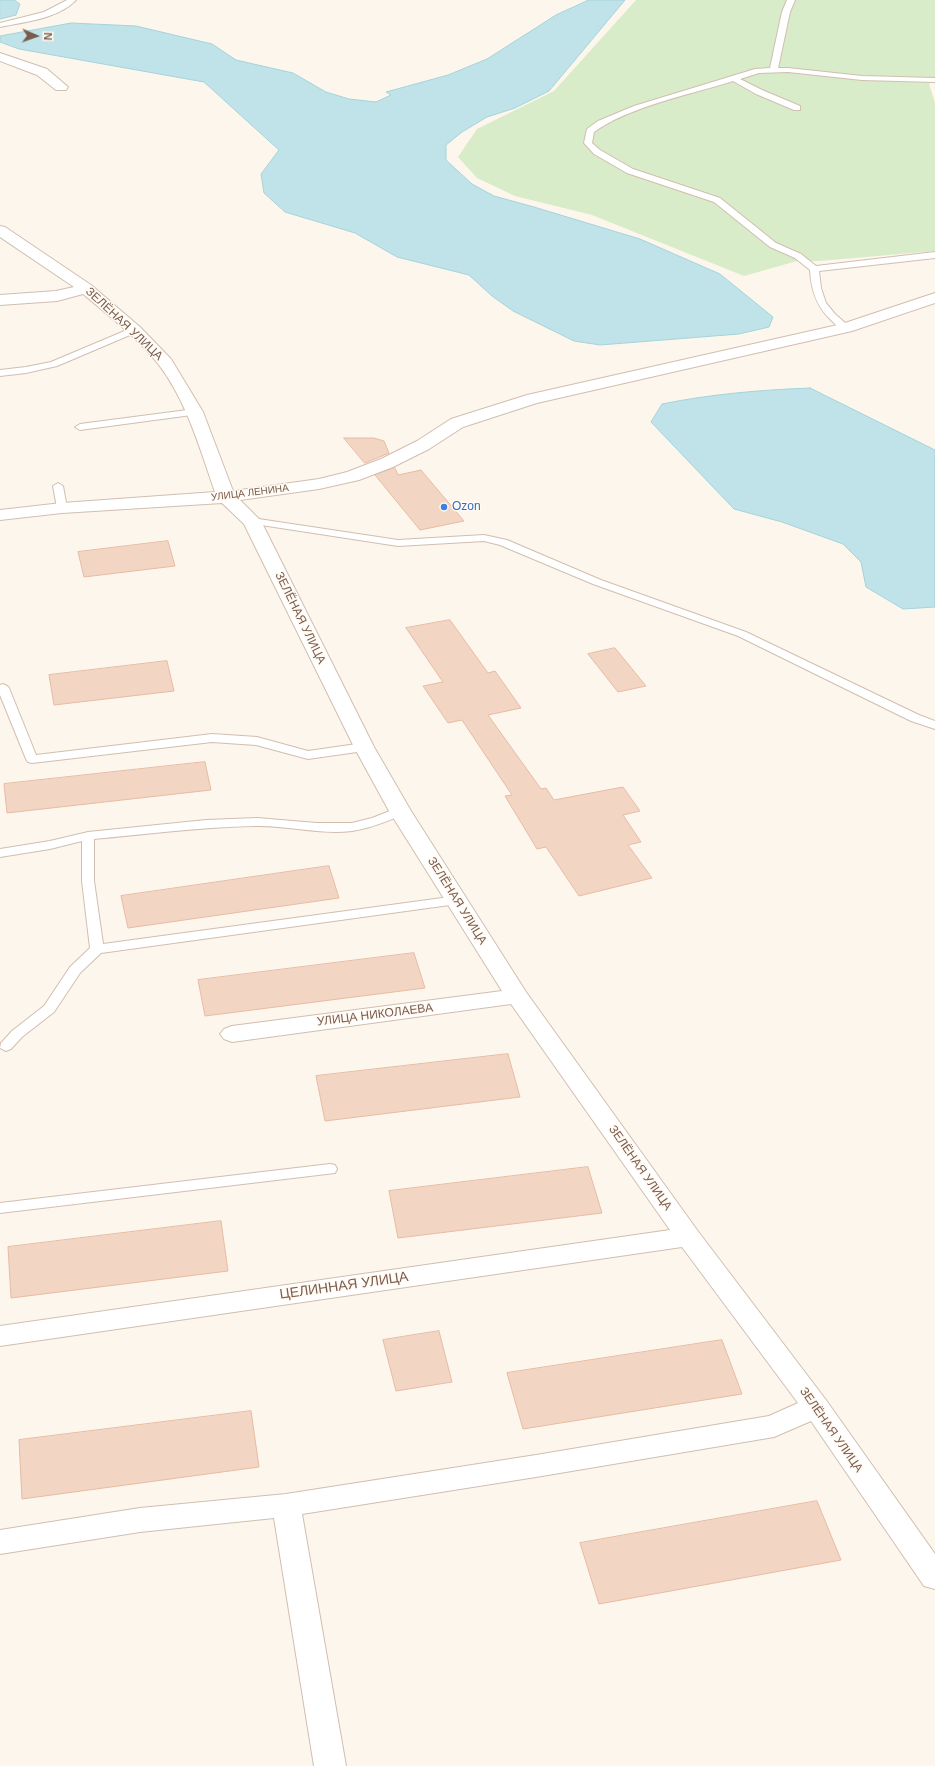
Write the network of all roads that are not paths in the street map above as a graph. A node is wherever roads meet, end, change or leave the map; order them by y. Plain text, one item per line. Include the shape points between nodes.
1 (72, 0) edge
2 (791, 0) edge
3 (0, 25) edge
4 (0, 57) edge
5 (774, 69) junction
6 (736, 79) junction
7 (935, 80) edge
8 (61, 87) dead end
9 (797, 108) dead end
10 (0, 230) edge
11 (935, 255) edge
12 (814, 269) junction
13 (86, 288) junction
14 (935, 298) edge
15 (0, 300) edge
16 (846, 328) junction
17 (134, 330) junction
18 (0, 373) edge
19 (195, 412) junction
20 (80, 427) dead end
21 (58, 486) dead end
22 (226, 497) junction
23 (62, 508) junction
24 (0, 514) edge
25 (252, 521) junction
26 (3, 688) dead end
27 (935, 725) edge
28 (364, 747) junction
29 (400, 811) junction
30 (88, 836) junction
31 (0, 853) edge
32 (457, 900) junction
33 (97, 949) junction
34 (517, 996) junction
35 (232, 1034) dead end
36 (6, 1046) dead end
37 (330, 1169) dead end
38 (0, 1208) edge
39 (688, 1236) junction
40 (0, 1336) edge
41 (816, 1407) junction
42 (286, 1505) junction
43 (0, 1542) edge
44 (935, 1577) edge
45 (330, 1766) edge

1 - 3 lane via 48,13
2 - 5 lane
4 - 8 street via 42,72
5 - 6 lane via 743,75
5 - 7 lane via 862,78
6 - 9 lane
6 - 12 lane via 637,108 601,123 590,131 588,143 597,152 630,171 717,200 773,245 798,256
10 - 13 street, ЗЕЛЁНАЯ УЛИЦА
11 - 12 lane
12 - 16 lane via 814,287 820,300 829,315
13 - 15 street via 57,296
13 - 17 street, ЗЕЛЁНАЯ УЛИЦА
14 - 16 street, УЛИЦА ЛЕНИНА
16 - 22 street, УЛИЦА ЛЕНИНА via 533,399 457,423 423,445 353,476 319,484
17 - 18 lane via 54,364
17 - 19 street, ЗЕЛЁНАЯ УЛИЦА via 165,362
19 - 20 lane
19 - 22 street, ЗЕЛЁНАЯ УЛИЦА
21 - 23 lane
22 - 23 street, УЛИЦА ЛЕНИНА
22 - 25 street, ЗЕЛЁНАЯ УЛИЦА
23 - 24 street, УЛИЦА ЛЕНИНА
25 - 27 lane via 398,543 484,538 504,542 597,582 742,634 915,718
25 - 28 street, ЗЕЛЁНАЯ УЛИЦА
26 - 28 lane via 32,758 212,738 257,741 308,755
28 - 29 street, ЗЕЛЁНАЯ УЛИЦА
29 - 30 lane via 376,821 352,826 317,827 257,822 206,824
29 - 32 street, ЗЕЛЁНАЯ УЛИЦА
30 - 31 lane
30 - 33 lane via 88,881
32 - 33 lane
32 - 34 street, ЗЕЛЁНАЯ УЛИЦА
33 - 36 lane via 75,970 49,1009
34 - 35 street, УЛИЦА НИКОЛАЕВА
34 - 39 street, ЗЕЛЁНАЯ УЛИЦА
37 - 38 lane
39 - 40 street, ЦЕЛИННАЯ УЛИЦА
39 - 41 street, ЗЕЛЁНАЯ УЛИЦА
41 - 42 street via 774,1426
41 - 44 street, ЗЕЛЁНАЯ УЛИЦА
42 - 43 street via 140,1520
42 - 45 street

